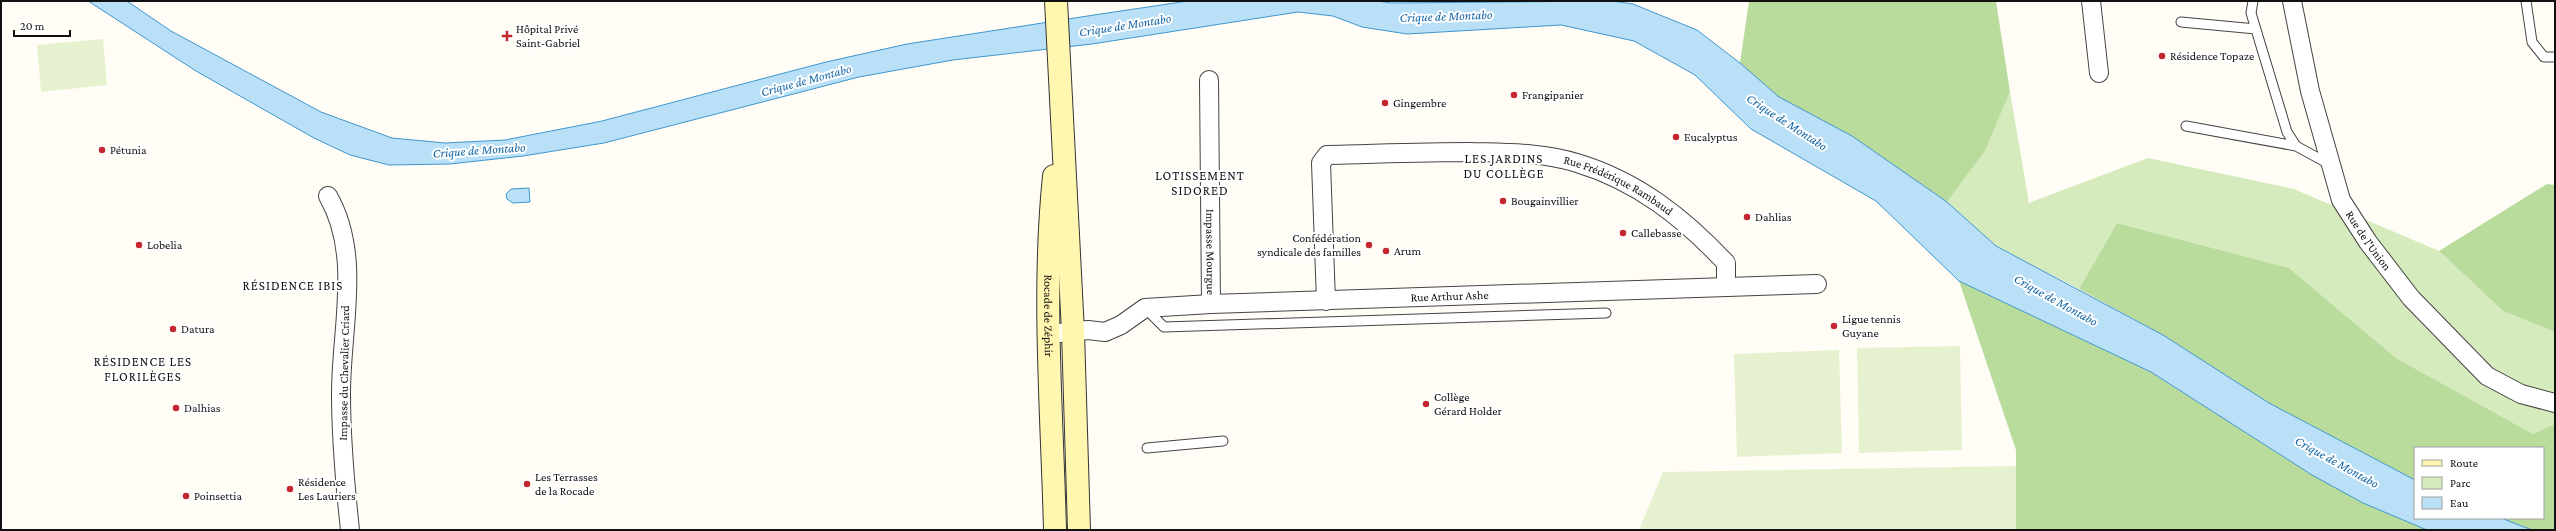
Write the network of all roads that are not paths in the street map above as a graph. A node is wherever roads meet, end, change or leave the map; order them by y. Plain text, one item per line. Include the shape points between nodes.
1 (2091, 1) edge
2 (2253, 1) edge
3 (2292, 1) edge
4 (2526, 1) edge
5 (1056, 4) edge
6 (2181, 22) dead end
7 (2256, 29) junction
8 (2555, 57) edge
9 (2098, 72) dead end
10 (1209, 80) dead end
11 (1062, 101) junction
12 (2186, 126) dead end
13 (2296, 146) junction
14 (2331, 165) junction
15 (328, 196) dead end
16 (1817, 284) dead end
17 (1726, 287) junction
18 (1326, 301) junction
19 (1211, 304) junction
20 (1145, 308) junction
21 (1606, 313) dead end
22 (1081, 331) junction
23 (1050, 334) junction
24 (2555, 403) edge
25 (1223, 441) dead end
26 (1147, 448) dead end
27 (350, 530) edge
28 (1055, 530) edge
29 (1079, 530) edge

1 - 9 street
2 - 7 lane via 2252,13
3 - 14 street, Rue de l'Union via 2310,91
4 - 8 lane via 2532,42 2544,57
5 - 11 main road, Rocade de Zéphir
6 - 7 lane
7 - 13 lane via 2287,132
10 - 19 street, Impasse Mourgue
11 - 22 main road, Rocade de Zéphir
11 - 23 main road, Rocade de Zéphir via 1050,221
12 - 13 lane
13 - 14 lane
14 - 24 street, Rue de l'Union via 2341,200 2368,242 2411,298 2487,376 2521,394
15 - 27 street, Impasse du Chevalier Criard via 338,212 348,258 341,393 343,467
16 - 17 street, Rue Arthur Ashe
17 - 18 street, Rue Arthur Ashe
17 - 18 street, Rue Frédérique Rambaud via 1726,263 1695,230 1651,196 1617,178 1577,162 1529,153 1406,152 1327,155 1321,163
18 - 19 street, Rue Arthur Ashe
19 - 20 street, Rue Arthur Ashe
20 - 21 lane via 1164,327
20 - 22 street via 1121,325 1105,332
22 - 23 street
22 - 29 main road, Rocade de Zéphir
23 - 28 main road, Rocade de Zéphir
25 - 26 lane

